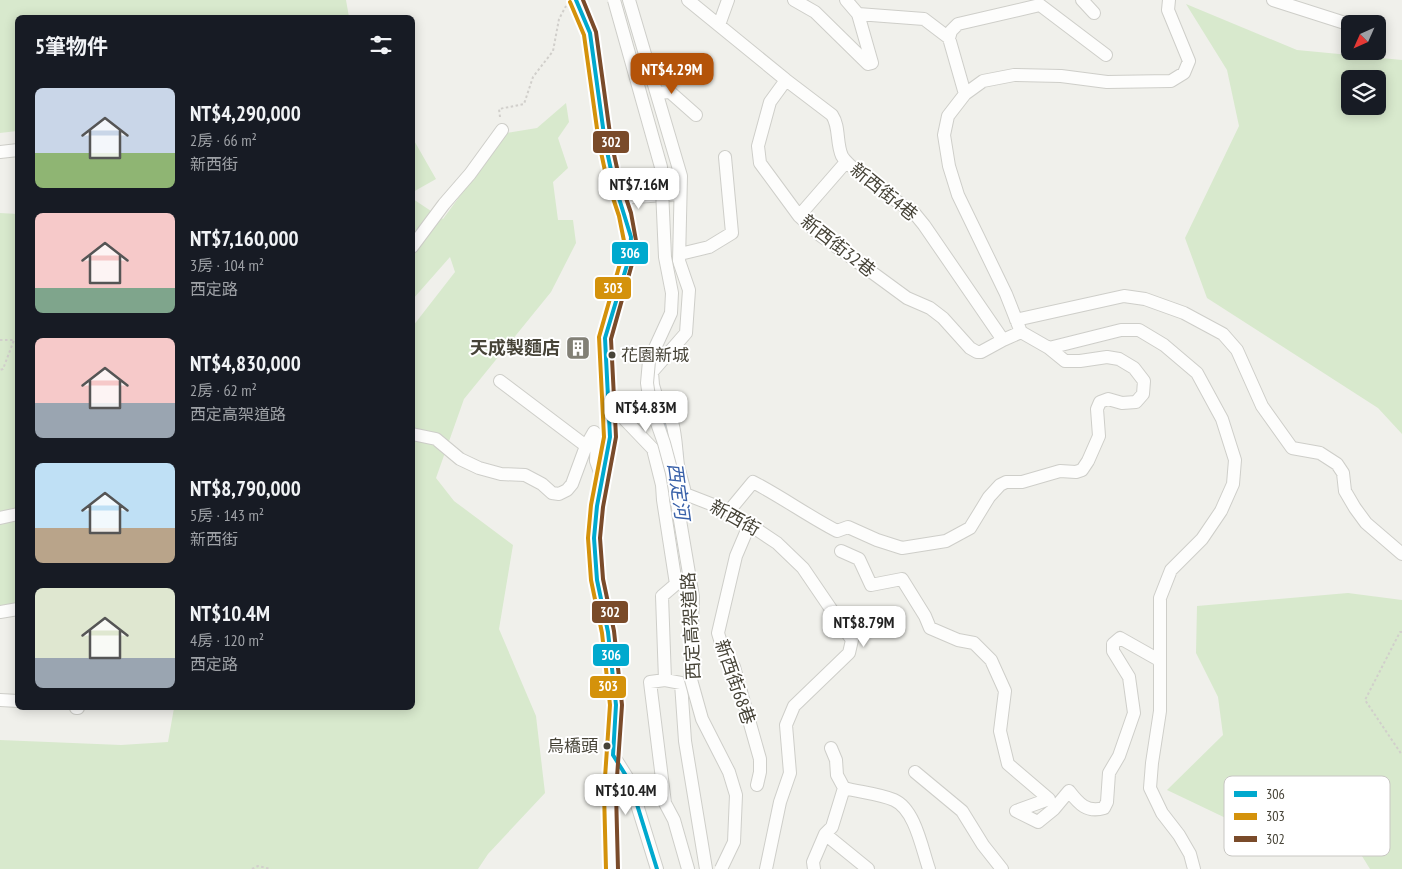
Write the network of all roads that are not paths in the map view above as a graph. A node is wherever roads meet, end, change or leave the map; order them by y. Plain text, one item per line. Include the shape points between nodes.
1 (576, 0) edge
2 (614, 0) edge
3 (629, 0) edge
4 (688, 0) edge
5 (728, 0) edge
6 (794, 0) edge
7 (846, 0) edge
8 (1082, 0) edge
9 (1169, 0) edge
10 (1273, 0) edge
11 (1094, 13) dead end
12 (858, 14) junction
13 (1341, 22) edge
14 (720, 25) junction
15 (949, 38) junction
16 (1106, 55) dead end
17 (786, 80) junction
18 (657, 93) junction
19 (965, 94) junction
20 (696, 115) dead end
21 (502, 130) road end
22 (15, 150) edge
23 (0, 152) edge
24 (724, 156) dead end
25 (846, 162) junction
26 (680, 194) junction
27 (620, 198) junction
28 (799, 216) junction
29 (415, 244) edge
30 (680, 254) junction
31 (1016, 320) junction
32 (1021, 332) junction
33 (1003, 340) junction
34 (1048, 348) junction
35 (500, 381) dead end
36 (610, 403) junction
37 (415, 435) edge
38 (586, 446) junction
39 (602, 480) junction
40 (662, 486) junction
41 (685, 493) junction
42 (729, 511) junction
43 (15, 515) edge
44 (0, 518) edge
45 (750, 523) junction
46 (841, 551) dead end
47 (1402, 554) edge
48 (15, 610) edge
49 (0, 612) edge
50 (1159, 660) junction
51 (665, 680) junction
52 (0, 700) edge
53 (15, 701) edge
54 (831, 748) dead end
55 (613, 755) junction
56 (915, 772) dead end
57 (756, 784) dead end
58 (844, 788) junction
59 (825, 834) junction
60 (612, 869) edge
61 (657, 869) edge
62 (688, 869) edge
63 (706, 869) edge
64 (721, 869) edge
65 (766, 869) edge
66 (814, 869) edge
67 (868, 869) edge
68 (929, 869) edge
69 (1002, 869) edge
70 (1194, 869) edge

1 - 27 street via 590,33 605,142
2 - 64 street, 西定高架道路, bridge via 661,167 671,313 649,361 646,383 672,473 693,597 690,676 702,719 729,772 736,796 734,842
3 - 18 street
4 - 14 street, 新西街4巷
5 - 14 street
6 - 12 street via 815,12 868,64 872,63
7 - 12 street
8 - 11 street
9 - 19 street via 1168,10 1189,60 1184,73 1170,81 1107,82 1014,75 983,81
10 - 13 street
12 - 15 street via 924,19
14 - 17 street, 新西街4巷
15 - 16 street via 958,24 1040,6
15 - 19 street
17 - 25 street, 新西街4巷 via 836,120 839,148
17 - 28 street, 新西街32巷 via 770,102 758,146 760,163
18 - 20 street via 670,92
18 - 26 street via 681,176
19 - 31 street via 948,116 944,135 949,166 958,195
21 - 29 street
22 - 23 street
24 - 30 street via 732,233 709,247
25 - 28 street
25 - 33 street, 新西街4巷 via 915,214
26 - 27 street
26 - 30 street
27 - 36 street via 631,246 605,338
28 - 33 street, 新西街32巷 via 907,298 930,308 976,352
30 - 41 street via 679,261 689,290 686,333 652,372 658,402 665,406 675,432
31 - 32 street
31 - 47 street via 1124,296 1145,299 1184,313 1223,334 1237,350 1262,406 1292,448 1320,453 1337,464 1343,473 1345,491 1355,508 1366,523
32 - 33 street
32 - 34 street
34 - 42 street via 1065,361 1119,359 1134,368 1144,381 1144,394 1136,402 1108,399 1100,402 1097,409 1099,436 1082,470 1060,471 1000,485 988,497 970,528 946,541 902,548 848,527 837,531 754,482
34 - 50 street via 1121,330 1139,330 1164,345 1197,373 1222,419 1235,460 1233,484 1221,511 1202,539 1171,570 1160,598
35 - 38 street
36 - 39 street via 610,437
36 - 40 street via 653,449
37 - 38 street via 436,439 460,459 479,468 501,474 526,475 552,493 559,494 572,484
38 - 39 street via 594,432 597,435 596,461
39 - 55 street via 594,538 597,580 608,632 616,705
40 - 41 street, 新西街
40 - 51 street via 676,584 662,596
41 - 42 street, 新西街
42 - 45 street, 新西街
43 - 44 street
45 - 57 street, 新西街68巷 via 736,556 718,633 728,666 734,667 760,759
45 - 65 street, 新西街 via 803,568 852,640 848,653 794,706 786,725 790,774 780,802
46 - 50 street via 859,559 871,585 902,579 930,628 974,643 991,660 1005,691 1000,731 1008,764 1048,799 1016,811 1038,822 1069,791 1079,804 1089,810 1104,808 1107,802 1109,773 1119,756 1134,713 1129,676 1112,651 1113,644 1120,638
48 - 49 street
50 - 70 street via 1160,711 1150,788 1162,813 1190,854
51 - 62 street via 650,682 665,803 674,820
51 - 63 street via 681,683 685,741
52 - 53 street
54 - 58 street via 837,775
55 - 60 street via 610,792
55 - 61 street via 630,782
56 - 69 street via 962,811
58 - 59 street via 832,827
58 - 68 street via 894,800 905,807
59 - 66 street via 813,862
59 - 67 street

